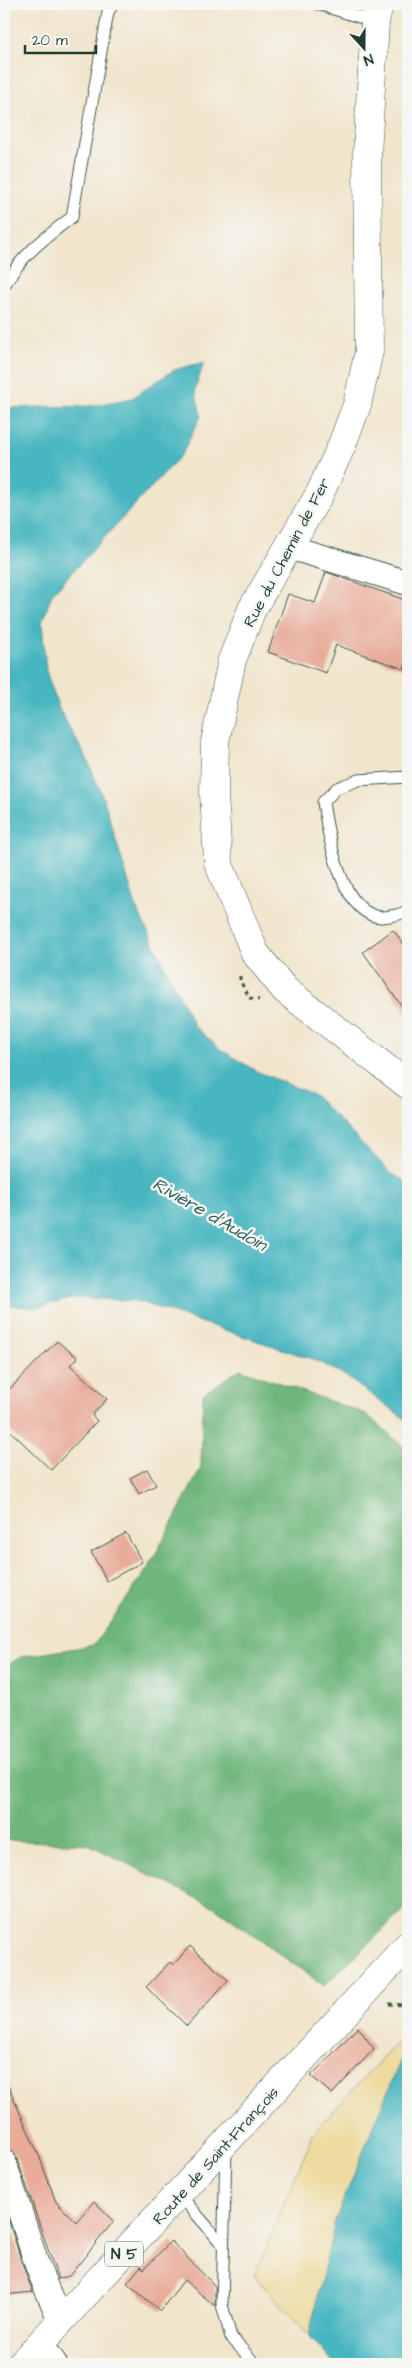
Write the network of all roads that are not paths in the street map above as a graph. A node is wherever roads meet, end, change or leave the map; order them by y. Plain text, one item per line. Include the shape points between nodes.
1 (113, 4) edge
2 (318, 4) edge
3 (377, 13) edge
4 (4, 286) edge
5 (290, 547) junction
6 (408, 583) edge
7 (408, 777) edge
8 (408, 910) edge
9 (408, 1085) edge
10 (408, 1945) edge
11 (226, 2142) junction
12 (4, 2162) edge
13 (179, 2194) junction
14 (223, 2245) junction
15 (60, 2323) junction
16 (48, 2354) edge
17 (20, 2364) edge
18 (255, 2364) edge

1 - 4 lane via 108,12 72,217 29,250
2 - 3 lane
3 - 5 main road, Rue du Chemin de Fer via 367,154 369,351 357,405 341,447
5 - 6 street
5 - 9 main road, Rue du Chemin de Fer via 252,609 232,660 215,742 218,862 255,953 285,990
7 - 8 lane via 358,780 337,788 323,802 329,842 350,895 366,914 383,918
10 - 11 main road, Route de Saint-François / N 5
11 - 13 main road, Route de Saint-François / N 5
11 - 14 lane
12 - 15 street via 38,2268
13 - 14 lane
13 - 15 main road, Route de Saint-François / N 5
14 - 18 lane via 222,2305 231,2337
15 - 16 main road, Route de Saint-François / N 5
16 - 17 main road, Route de Saint-François / N 5

